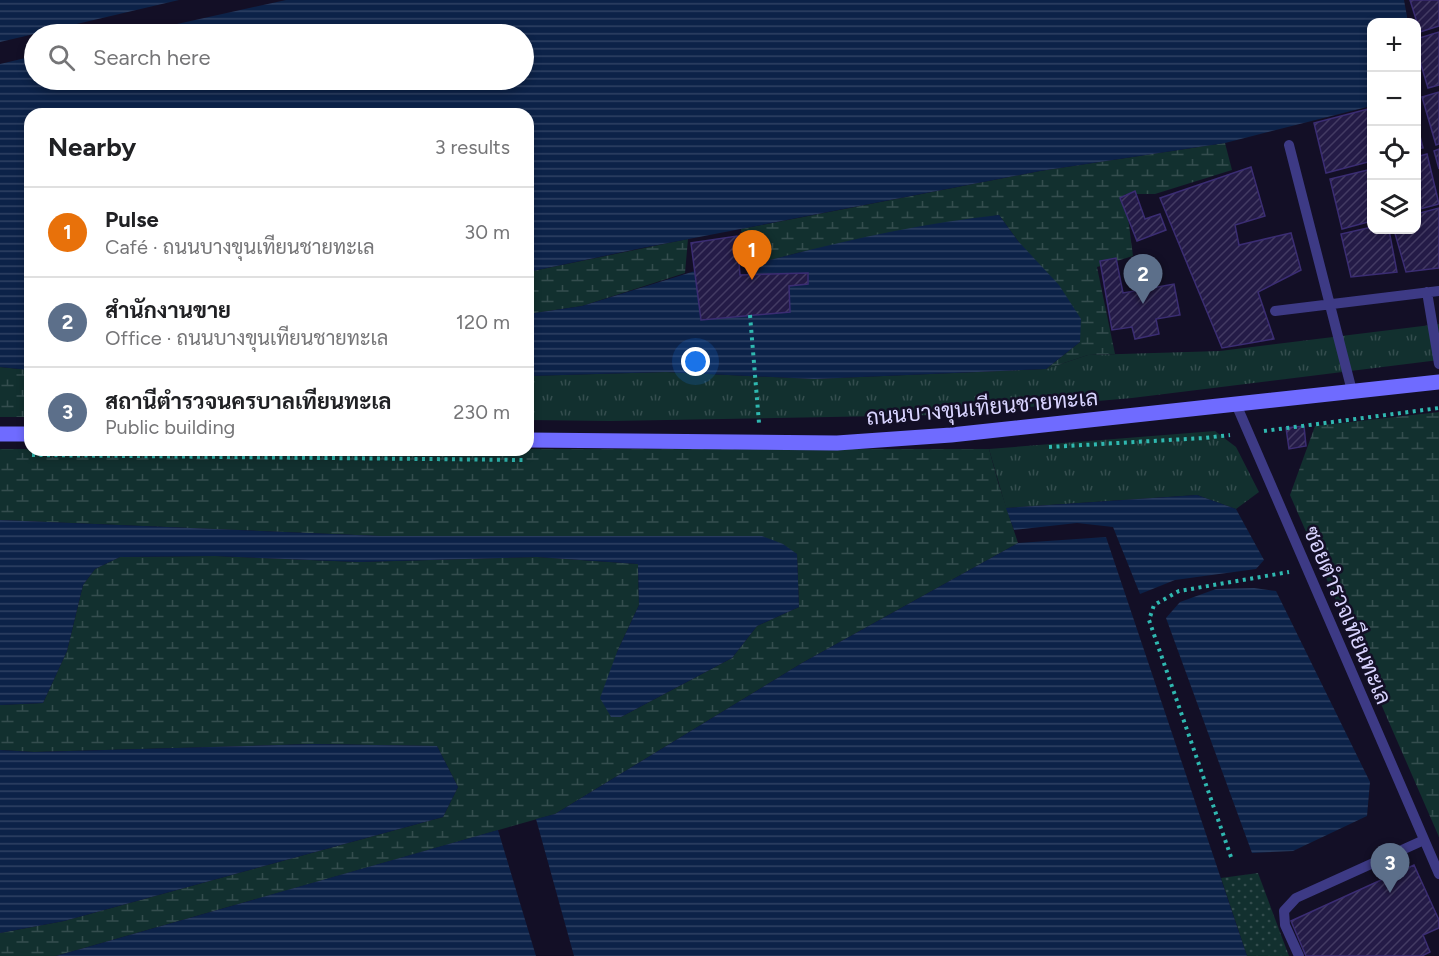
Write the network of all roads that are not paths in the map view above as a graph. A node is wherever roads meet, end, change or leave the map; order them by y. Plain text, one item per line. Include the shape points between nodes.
1 (1289, 145) dead end
2 (1433, 292) edge
3 (1330, 304) junction
4 (1275, 311) dead end
5 (1439, 364) edge
6 (1439, 382) edge
7 (1352, 391) junction
8 (1236, 404) junction
9 (0, 434) edge
10 (24, 434) edge
11 (534, 440) edge
12 (1424, 840) junction
13 (1439, 874) edge
14 (1299, 956) edge

1 - 3 lane
2 - 3 lane
2 - 5 lane
3 - 4 lane
3 - 7 lane
6 - 7 main road, ถนนบางขุนเทียนชายทะเล
7 - 8 main road, ถนนบางขุนเทียนชายทะเล
8 - 11 main road, ถนนบางขุนเทียนชายทะเล via 951,435 837,443
8 - 12 lane, ซอยตำรวจเทียนทะเล
9 - 10 main road
12 - 13 lane, ซอยตำรวจเทียนทะเล
12 - 14 lane via 1296,898 1284,911 1285,925

